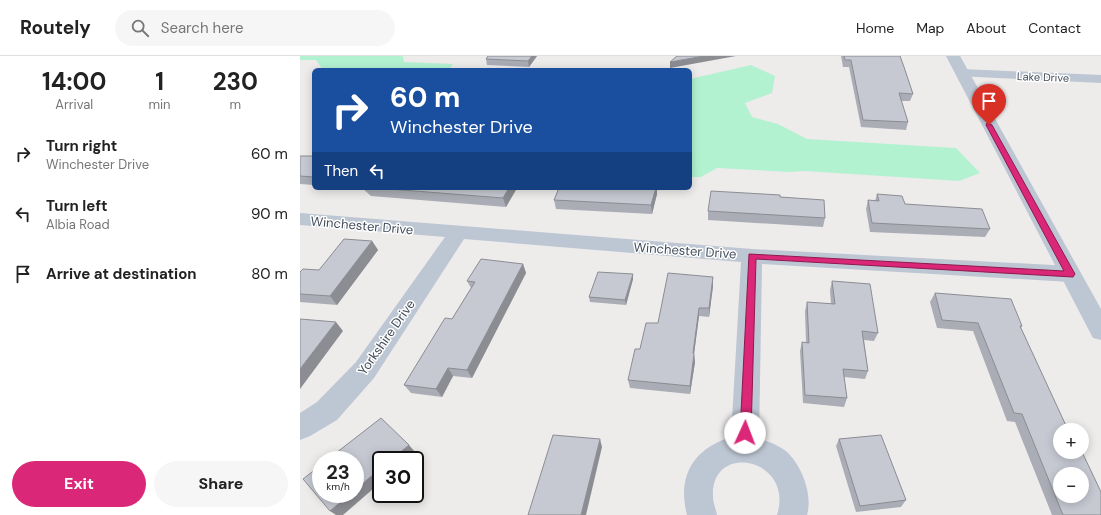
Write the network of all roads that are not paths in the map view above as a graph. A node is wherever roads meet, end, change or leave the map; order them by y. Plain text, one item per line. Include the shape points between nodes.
1 (953, 56) edge
2 (962, 73) junction
3 (1101, 79) edge
4 (300, 219) edge
5 (458, 233) junction
6 (752, 256) junction
7 (1070, 274) junction
8 (1101, 331) edge
9 (300, 427) edge
10 (745, 448) junction
11 (702, 515) edge
12 (792, 515) edge

1 - 2 street
2 - 3 street, Lake Drive
2 - 7 street
4 - 5 street, Winchester Drive
5 - 6 street, Winchester Drive
5 - 9 street, Yorkshire Drive via 366,370 327,411
6 - 7 street, Winchester Drive
6 - 10 street
7 - 8 street
10 - 11 street via 730,450 716,457 705,468 699,483 698,499
10 - 12 street via 759,451 783,468 791,482 794,497

